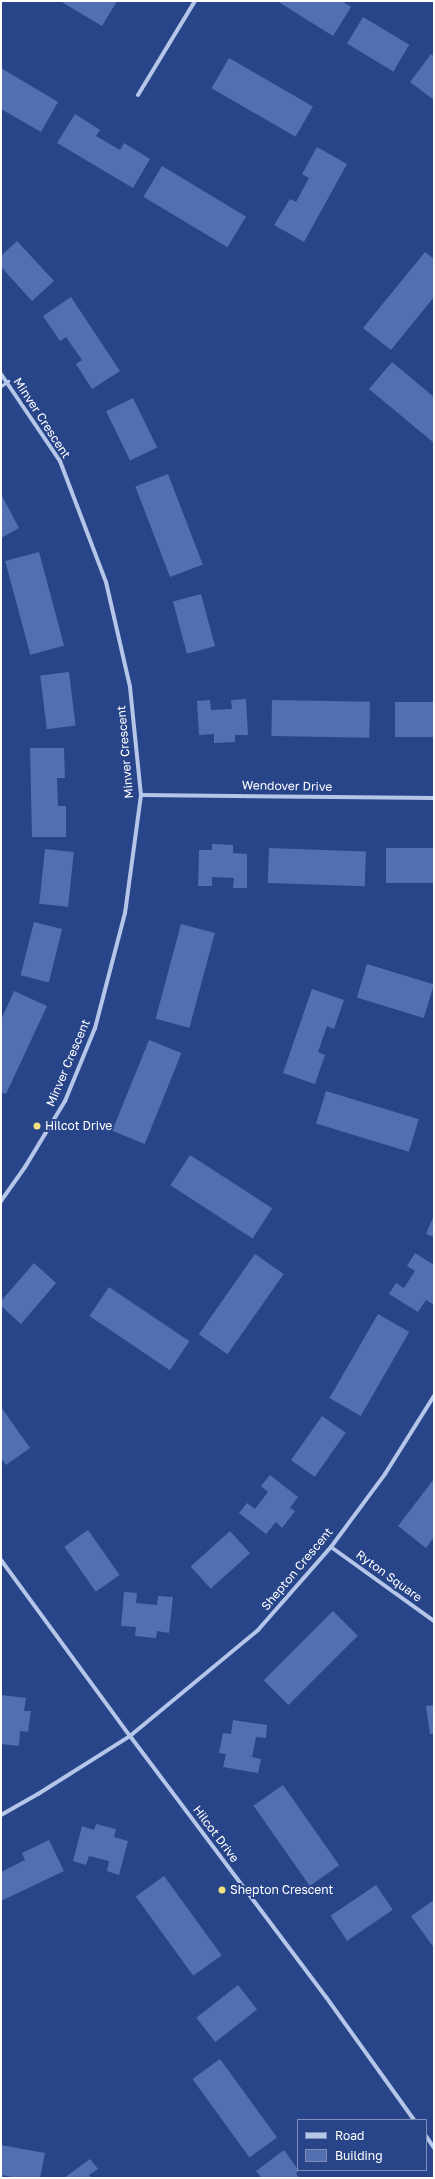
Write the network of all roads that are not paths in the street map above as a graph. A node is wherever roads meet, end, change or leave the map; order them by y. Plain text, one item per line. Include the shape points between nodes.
1 (194, 1) edge
2 (138, 95) dead end
3 (1, 374) edge
4 (8, 382) junction
5 (1, 386) edge
6 (140, 795) junction
7 (434, 798) edge
8 (1, 1201) edge
9 (434, 1396) edge
10 (331, 1547) junction
11 (1, 1560) edge
12 (434, 1621) edge
13 (130, 1736) junction
14 (1, 1815) edge
15 (413, 2119) edge
16 (427, 2138) edge
17 (434, 2148) edge

1 - 2 street
3 - 4 street, Minver Crescent
4 - 5 lane
4 - 6 street, Minver Crescent via 60,461 106,582 130,687
6 - 7 street, Wendover Drive
6 - 8 street, Minver Crescent via 125,913 95,1028 65,1101
9 - 10 street, Shepton Crescent via 385,1474
10 - 12 street, Ryton Square
10 - 13 street, Shepton Crescent via 258,1630
11 - 13 street, Hilcot Drive
13 - 14 street, Shepton Crescent
13 - 15 street, Hilcot Drive
16 - 17 street

